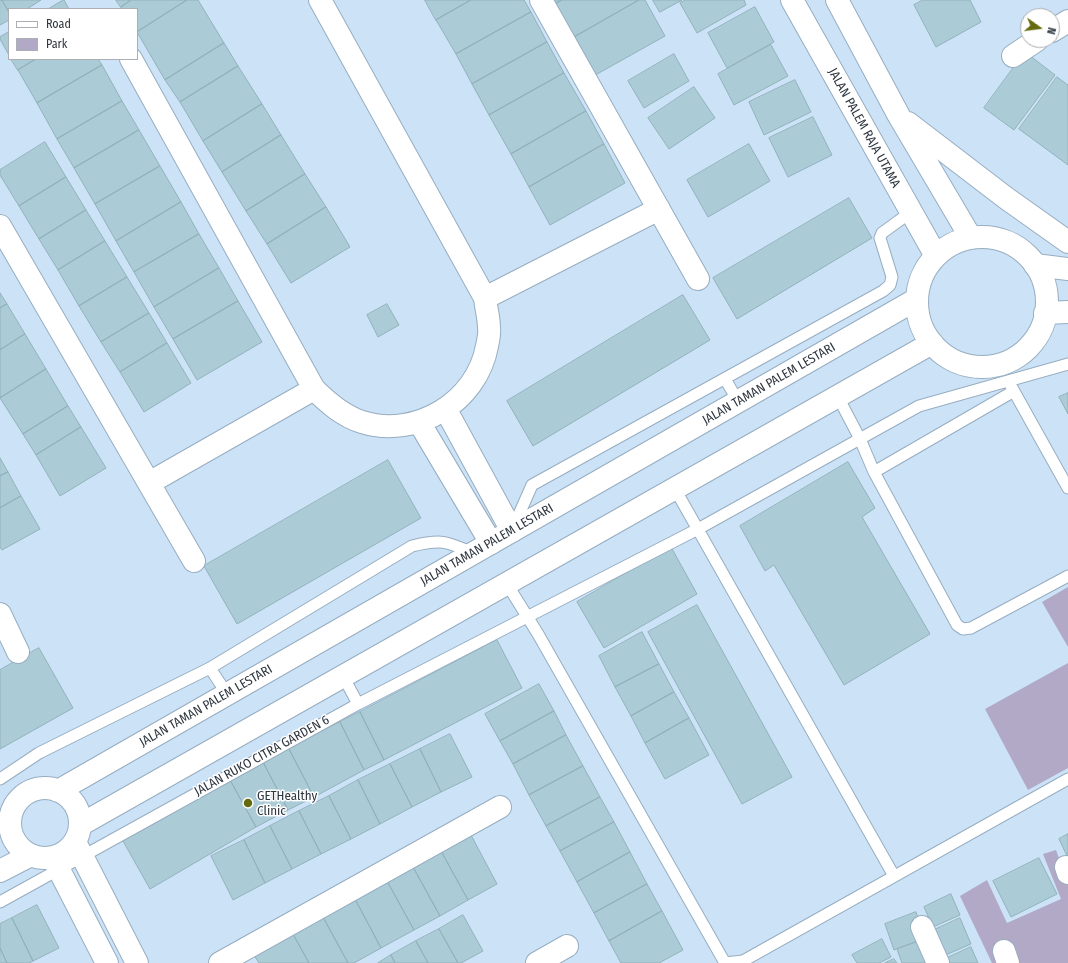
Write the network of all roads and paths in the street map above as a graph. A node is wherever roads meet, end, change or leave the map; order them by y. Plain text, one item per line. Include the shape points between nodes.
1 (320, 0) edge
2 (541, 0) edge
3 (792, 0) edge
4 (837, 0) edge
5 (1026, 48) edge
6 (1013, 56) dead end
7 (132, 60) edge
8 (899, 116) junction
9 (659, 209) junction
10 (911, 212) junction
11 (0, 226) edge
12 (971, 238) junction
13 (1068, 242) edge
14 (936, 256) junction
15 (1035, 265) junction
16 (1068, 269) edge
17 (698, 279) dead end
18 (485, 298) junction
19 (917, 299) junction
20 (1045, 312) junction
21 (1068, 312) edge
22 (932, 343) junction
23 (1068, 364) edge
24 (724, 379) junction
25 (1008, 380) junction
26 (314, 389) junction
27 (1014, 391) junction
28 (838, 396) junction
29 (738, 401) junction
30 (446, 410) junction
31 (419, 422) junction
32 (860, 439) junction
33 (874, 472) junction
34 (149, 483) junction
35 (1068, 488) edge
36 (675, 489) junction
37 (698, 530) junction
38 (512, 531) junction
39 (482, 548) junction
40 (194, 561) dead end
41 (1068, 576) edge
42 (508, 584) junction
43 (0, 614) edge
44 (527, 616) junction
45 (18, 652) dead end
46 (210, 668) junction
47 (344, 676) junction
48 (227, 694) junction
49 (358, 704) junction
50 (0, 779) edge
51 (1068, 779) edge
52 (58, 791) junction
53 (500, 808) dead end
54 (5, 822) edge
55 (79, 841) junction
56 (29, 856) junction
57 (55, 864) junction
58 (0, 872) edge
59 (894, 876) junction
60 (0, 902) edge
61 (922, 927) dead end
62 (567, 946) dead end
63 (226, 962) edge
64 (107, 963) edge
65 (137, 963) edge
66 (537, 963) edge
67 (938, 963) edge

1 - 18 street
2 - 9 street
3 - 10 street, JALAN PALEM RAJA UTAMA
4 - 8 street
5 - 6 street
7 - 26 street
8 - 12 street
8 - 13 street
9 - 17 street
9 - 18 street
10 - 14 street, JALAN PALEM RAJA UTAMA
10 - 24 lane via 882,233 880,238 892,277 890,285
11 - 34 street
12 - 14 street via 952,244
12 - 15 street via 1003,240 1018,248
14 - 19 street via 923,276
15 - 16 street
15 - 20 street via 1045,288
18 - 30 street via 490,329 484,360 469,388
19 - 22 street via 920,323
19 - 29 street, JALAN TAMAN PALEM LESTARI
20 - 21 street
20 - 22 street via 1032,342 1020,354 998,364 982,367 966,365 951,359
22 - 28 street
23 - 25 lane, JALAN RUKO CITRA GARDEN 6
24 - 29 lane
24 - 38 lane via 532,485
25 - 27 lane
25 - 32 lane, JALAN RUKO CITRA GARDEN 6 via 920,406
26 - 31 street via 336,409 362,422 390,426
26 - 34 street
27 - 33 lane
27 - 35 lane
28 - 32 lane
28 - 36 street
29 - 38 street, JALAN TAMAN PALEM LESTARI
30 - 31 street
30 - 38 street
31 - 39 street
32 - 33 lane
32 - 37 lane, JALAN RUKO CITRA GARDEN 6
33 - 41 lane via 957,625 963,629 972,628
34 - 40 street
36 - 37 lane
36 - 42 street
37 - 44 lane, JALAN RUKO CITRA GARDEN 6
37 - 59 lane
38 - 39 street, JALAN TAMAN PALEM LESTARI
39 - 46 lane via 434,541 412,546
39 - 48 street, JALAN TAMAN PALEM LESTARI
42 - 44 lane
42 - 47 street
43 - 45 street
44 - 49 lane, JALAN RUKO CITRA GARDEN 6
44 - 59 lane via 726,963 743,961
46 - 48 lane
46 - 50 lane via 39,753
47 - 49 lane
47 - 55 street
48 - 52 street, JALAN TAMAN PALEM LESTARI
49 - 55 lane, JALAN RUKO CITRA GARDEN 6
51 - 59 lane
52 - 54 street via 44,788 30,792 18,800
52 - 55 street via 70,798 78,811
53 - 63 street
54 - 56 street via 14,841
55 - 57 street
55 - 65 street
56 - 57 street
56 - 58 street
57 - 60 lane
57 - 64 street
61 - 67 street
62 - 66 street

